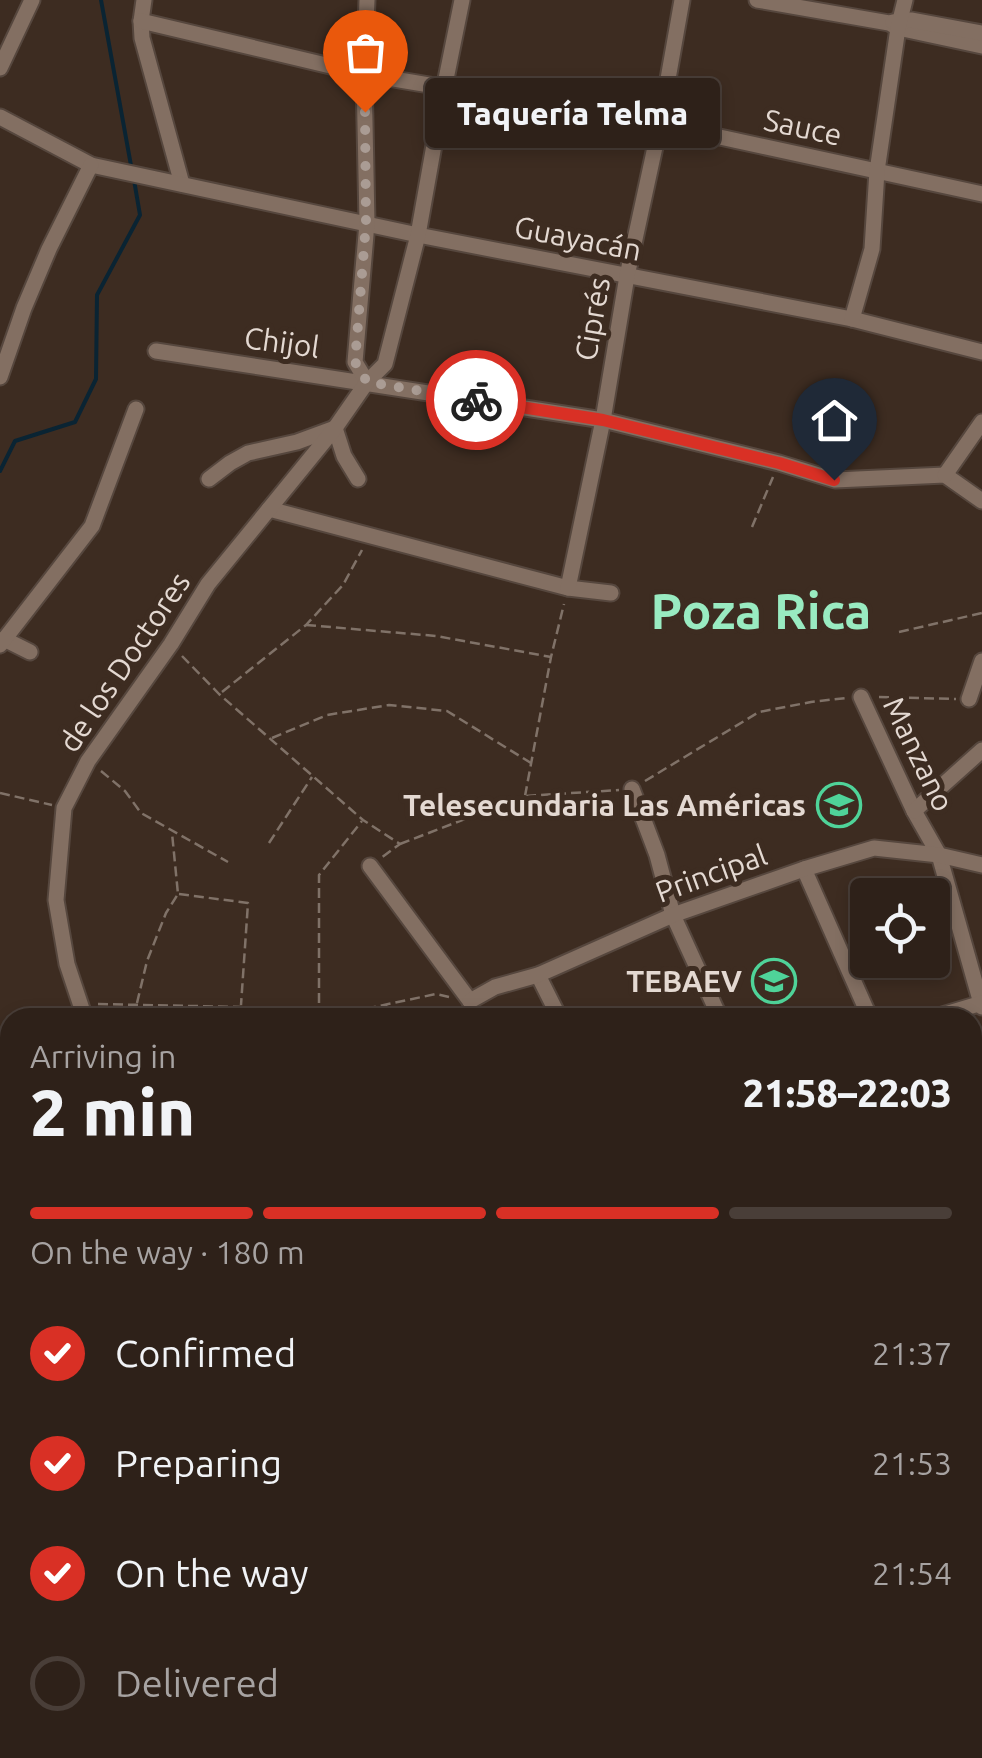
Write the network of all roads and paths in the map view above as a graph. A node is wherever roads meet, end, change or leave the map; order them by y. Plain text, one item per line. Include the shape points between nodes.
1 (32, 0) edge
2 (144, 0) edge
3 (368, 0) edge
4 (462, 0) edge
5 (682, 0) edge
6 (757, 0) edge
7 (905, 0) edge
8 (141, 21) junction
9 (896, 23) junction
10 (982, 33) edge
11 (982, 46) edge
12 (0, 68) edge
13 (364, 74) junction
14 (444, 89) junction
15 (0, 117) edge
16 (660, 124) junction
17 (90, 165) junction
18 (877, 171) junction
19 (182, 184) junction
20 (982, 194) edge
21 (366, 223) junction
22 (418, 235) junction
23 (627, 276) junction
24 (852, 319) junction
25 (156, 351) dead end
26 (982, 352) edge
27 (0, 378) edge
28 (367, 382) junction
29 (136, 409) dead end
30 (603, 420) junction
31 (982, 422) edge
32 (335, 428) junction
33 (358, 443) dead end
34 (344, 456) junction
35 (779, 463) junction
36 (945, 475) junction
37 (358, 478) dead end
38 (209, 479) dead end
39 (981, 502) edge
40 (269, 509) junction
41 (752, 527) dead end
42 (370, 536) junction
43 (568, 588) junction
44 (611, 593) dead end
45 (982, 613) edge
46 (306, 625) junction
47 (899, 632) dead end
48 (2, 642) edge
49 (171, 644) junction
50 (30, 652) dead end
51 (551, 657) junction
52 (982, 661) edge
53 (219, 694) junction
54 (860, 696) junction
55 (969, 699) joint
56 (272, 738) junction
57 (982, 750) edge
58 (88, 761) junction
59 (530, 763) junction
60 (312, 776) junction
61 (632, 789) junction
62 (0, 793) edge
63 (524, 796) junction
64 (64, 808) junction
65 (914, 811) junction
66 (363, 820) junction
67 (172, 832) junction
68 (270, 842) dead end
69 (400, 844) junction
70 (939, 855) junction
71 (228, 862) dead end
72 (982, 865) edge
73 (370, 866) joint
74 (804, 869) junction
75 (178, 894) junction
76 (674, 915) junction
77 (538, 974) junction
78 (981, 1004) edge
79 (386, 1005) junction
80 (136, 1006) junction
81 (241, 1007) junction
82 (81, 1008) edge
83 (109, 1008) edge
84 (248, 1008) edge
85 (319, 1008) edge
86 (371, 1008) edge
87 (387, 1008) edge
88 (468, 1008) edge
89 (469, 1008) edge
90 (471, 1008) edge
91 (553, 1008) edge
92 (716, 1008) edge
93 (866, 1008) edge

1 - 12 street
2 - 8 street
3 - 13 street
4 - 14 street, de los Doctores
5 - 16 street, Ciprés
6 - 9 street
7 - 9 street
8 - 13 street, Sauce
8 - 19 street
9 - 10 street
9 - 11 street
9 - 18 street
13 - 14 street, Sauce
13 - 21 street
14 - 16 street, Sauce
14 - 22 street, de los Doctores
15 - 17 street, Guayacán
16 - 18 street, Sauce
16 - 23 street, Ciprés
17 - 19 street, Guayacán
17 - 27 street via 48,249
18 - 20 street, Sauce
18 - 24 street via 872,249
19 - 21 street, Guayacán
21 - 22 street, Guayacán
21 - 28 street via 355,362
22 - 23 street, Guayacán
22 - 28 street, de los Doctores via 384,364
23 - 24 street, Guayacán
23 - 30 street, Ciprés
24 - 26 street, Guayacán
25 - 28 street, Chijol
28 - 30 street, Chijol
28 - 32 street, de los Doctores
29 - 48 street via 92,526
30 - 35 street, Chijol
30 - 43 street, Ciprés
31 - 36 street
32 - 34 street
32 - 38 street via 248,453
32 - 40 street, de los Doctores
33 - 34 street
34 - 37 street
35 - 36 street, Chijol via 834,480
35 - 41 path
36 - 39 street
40 - 42 street
40 - 49 street, de los Doctores via 208,584
42 - 43 street
42 - 46 path via 343,585
43 - 44 street
43 - 51 path
45 - 47 path
46 - 51 path via 436,636
46 - 53 path
48 - 50 street
49 - 53 path
49 - 58 street, de los Doctores
51 - 59 path
52 - 55 street
53 - 56 path
54 - 55 path
54 - 61 path via 758,712
54 - 65 street, Manzano
56 - 59 path via 327,714 390,705 446,711
56 - 60 path
57 - 65 street
58 - 64 street, de los Doctores
58 - 67 path via 141,813
59 - 63 path
60 - 66 path
60 - 68 path
61 - 63 path
61 - 76 street
62 - 64 path
63 - 69 path
64 - 82 street, de los Doctores via 56,900
65 - 70 street, Manzano
66 - 69 path
66 - 85 path via 318,875
67 - 71 path
67 - 75 path
69 - 73 path
70 - 72 street, Principal
70 - 74 street, Principal via 874,848
70 - 78 street, Manzano
73 - 89 street
74 - 76 street, Principal
74 - 93 street
75 - 80 path via 147,961
75 - 81 path via 248,903
76 - 77 street, Principal
76 - 92 street
77 - 90 street, Principal via 495,986
77 - 91 street
79 - 86 path
79 - 87 path
79 - 88 path via 436,994
80 - 81 path
80 - 83 path
81 - 84 path

